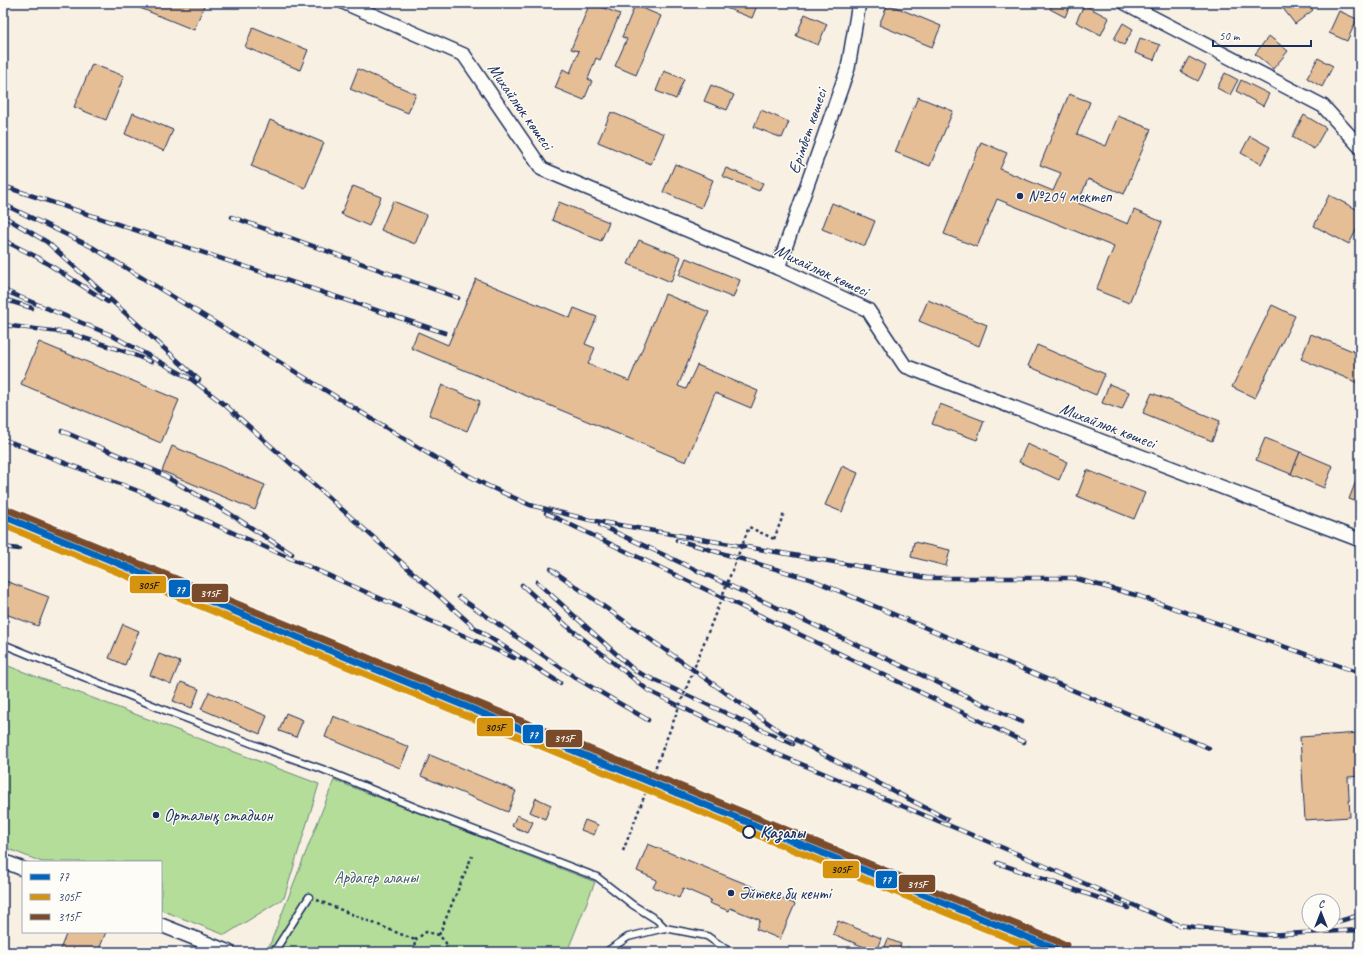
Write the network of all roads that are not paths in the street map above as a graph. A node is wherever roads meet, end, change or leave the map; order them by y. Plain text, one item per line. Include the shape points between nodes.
1 (345, 3) edge
2 (858, 3) edge
3 (1125, 3) edge
4 (1360, 147) edge
5 (778, 268) junction
6 (1360, 540) edge
7 (3, 644) edge
8 (3, 861) edge
9 (22, 869) edge
10 (309, 897) road end
11 (162, 925) edge
12 (666, 928) junction
13 (229, 952) edge
14 (274, 952) edge
15 (606, 952) edge
16 (730, 952) edge

1 - 5 street, Михайлюк көшесі via 464,55 542,169
2 - 5 street, Ерімбет көшесі via 848,68
3 - 4 street via 1323,106
5 - 6 street, Михайлюк көшесі via 868,310 905,366
7 - 12 lane via 174,714 597,877
8 - 9 street
10 - 14 lane
11 - 13 street
12 - 15 lane via 628,937
12 - 16 lane via 707,936

